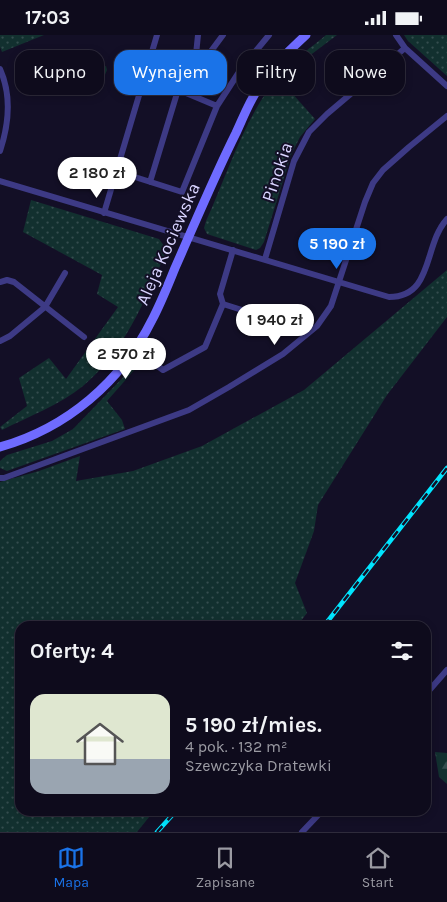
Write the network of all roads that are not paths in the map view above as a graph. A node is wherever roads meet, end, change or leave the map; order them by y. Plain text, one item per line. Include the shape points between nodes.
1 (157, 35) edge
2 (198, 35) edge
3 (223, 35) edge
4 (269, 35) edge
5 (306, 35) edge
6 (396, 35) edge
7 (405, 48) junction
8 (152, 50) edge
9 (196, 50) edge
10 (212, 50) edge
11 (0, 69) edge
12 (447, 86) edge
13 (139, 95) edge
14 (176, 95) edge
15 (191, 95) edge
16 (217, 106) junction
17 (447, 117) edge
18 (0, 151) edge
19 (116, 171) junction
20 (0, 181) edge
21 (150, 182) junction
22 (104, 213) junction
23 (447, 219) edge
24 (188, 238) junction
25 (233, 250) junction
26 (265, 259) junction
27 (65, 273) dead end
28 (0, 281) edge
29 (340, 283) junction
30 (223, 304) junction
31 (45, 307) junction
32 (242, 310) dead end
33 (84, 337) dead end
34 (0, 341) edge
35 (151, 361) dead end
36 (0, 447) edge
37 (0, 478) edge
38 (447, 670) edge
39 (431, 688) edge
40 (317, 816) edge
41 (302, 832) edge

1 - 8 street
2 - 9 street
3 - 10 street
4 - 16 street
5 - 24 street, Aleja Kociewska via 273,68 257,90
6 - 7 street
7 - 12 street
7 - 26 street, Pinokia via 327,114 306,137 294,161
11 - 18 street via 8,112
13 - 19 street
14 - 21 street
15 - 16 street
16 - 21 street via 182,192
17 - 29 street via 409,147 373,183
19 - 21 street
19 - 22 street
20 - 22 street
22 - 24 street
23 - 29 street via 437,235 419,284 406,295 390,297
24 - 25 street
24 - 36 street, Aleja Kociewska via 152,320 135,349 111,379 63,420
25 - 26 street
25 - 30 street via 220,294
26 - 29 street
27 - 31 street
28 - 31 street via 14,282
29 - 37 street via 318,326 283,354 189,410
30 - 32 street
30 - 35 street via 205,347 164,370
31 - 33 street
31 - 34 street
38 - 39 street
40 - 41 street

